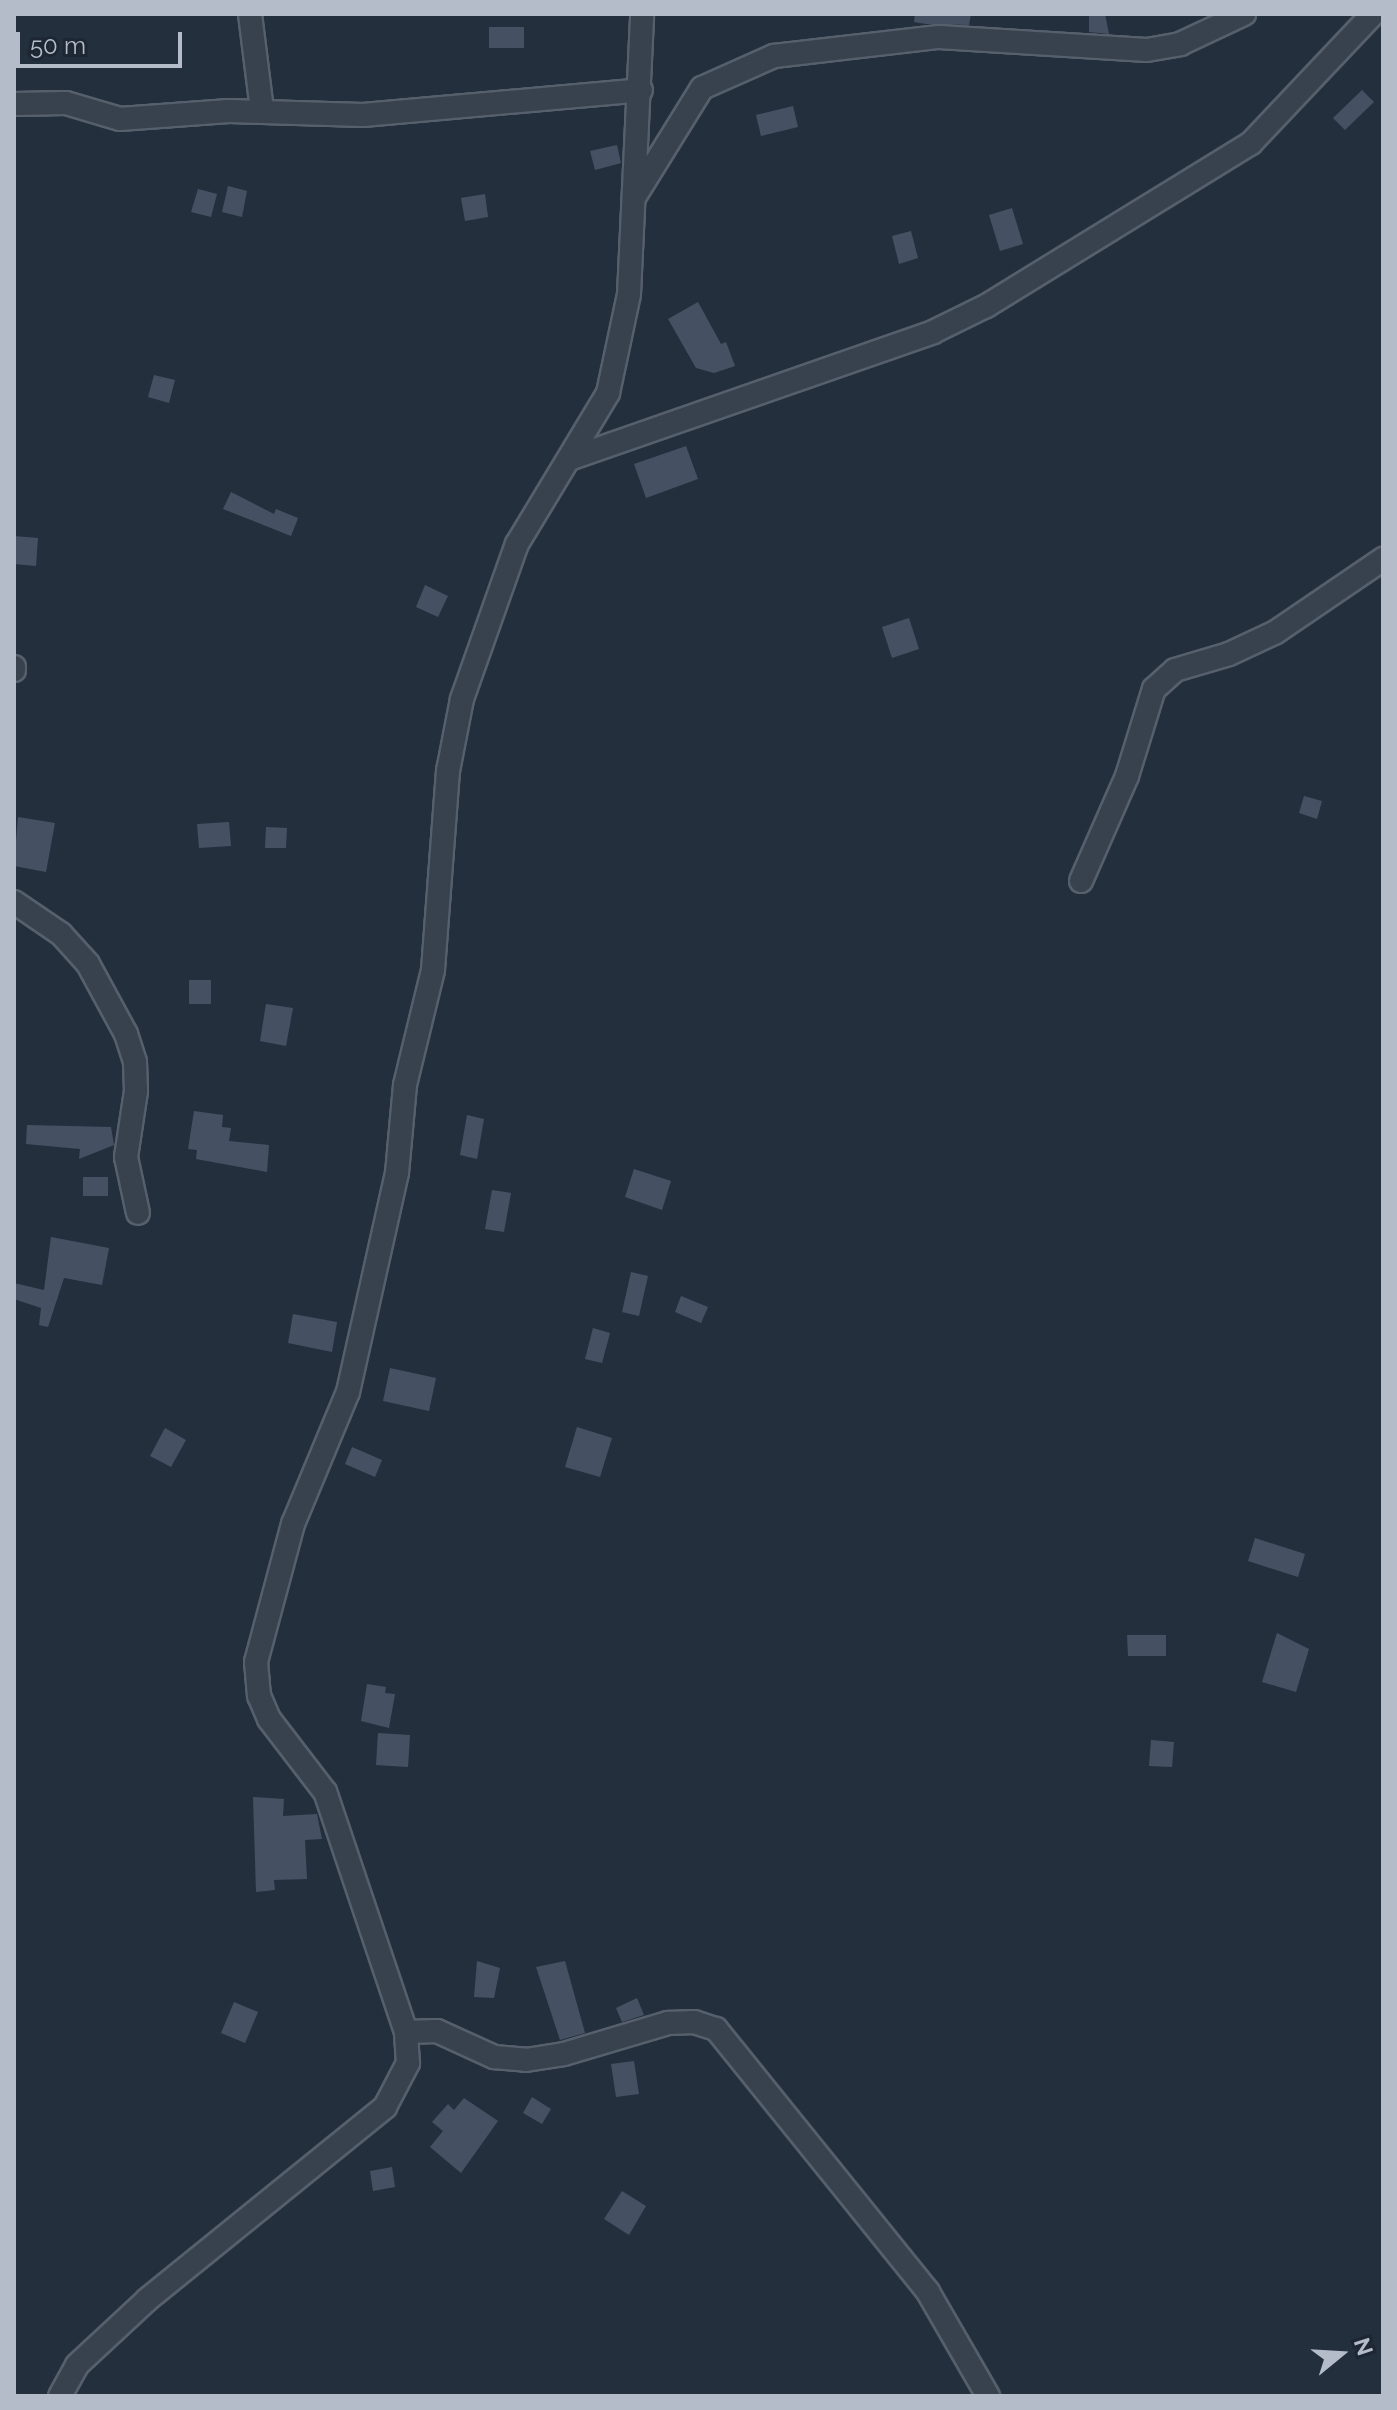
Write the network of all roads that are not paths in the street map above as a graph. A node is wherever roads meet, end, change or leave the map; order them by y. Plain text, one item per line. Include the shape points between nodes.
1 (250, 14) edge
2 (642, 14) edge
3 (1244, 14) edge
4 (1373, 14) edge
5 (641, 90) junction
6 (14, 104) edge
7 (262, 111) junction
8 (633, 200) junction
9 (572, 458) junction
10 (1383, 559) edge
11 (1081, 881) dead end
12 (14, 902) edge
13 (138, 1213) dead end
14 (406, 2032) junction
15 (60, 2396) edge
16 (988, 2396) edge

1 - 7 street
2 - 5 street
3 - 8 street via 1180,44 1147,50 939,37 774,56 702,88
4 - 9 street via 1251,143 986,306 933,332
5 - 7 street via 363,115
5 - 8 street
6 - 7 street via 66,103 120,119
8 - 9 street via 629,294 608,393
9 - 14 street via 517,544 462,699 448,771 433,970 405,1085 397,1173 348,1392 293,1524 256,1662 259,1696 269,1719 325,1792
10 - 11 street via 1276,632 1229,654 1175,670 1154,689 1127,776
12 - 13 street via 61,934 88,964 126,1034 135,1062 136,1091 126,1157
14 - 15 street via 408,2063 385,2107 148,2299 77,2365
14 - 16 street via 437,2031 494,2057 526,2060 668,2023 694,2022 716,2029 928,2292

